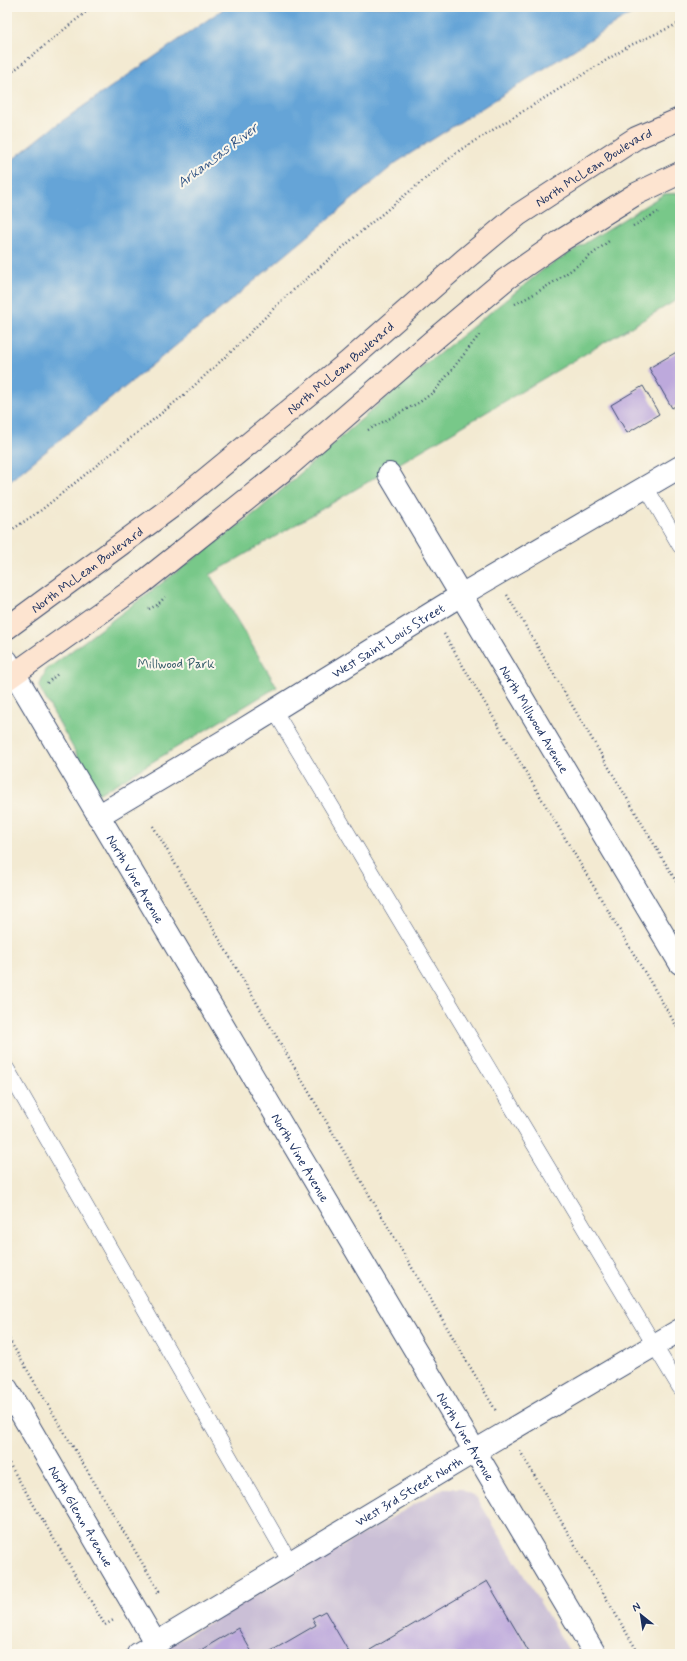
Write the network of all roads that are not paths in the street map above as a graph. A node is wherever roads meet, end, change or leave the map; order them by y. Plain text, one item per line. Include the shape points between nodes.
1 (680, 120) edge
2 (680, 173) edge
3 (680, 467) edge
4 (389, 474) dead end
5 (646, 487) junction
6 (680, 546) edge
7 (461, 595) junction
8 (7, 628) edge
9 (10, 672) edge
10 (274, 710) junction
11 (98, 816) junction
12 (680, 963) edge
13 (7, 1069) edge
14 (680, 1330) edge
15 (655, 1345) junction
16 (680, 1388) edge
17 (7, 1389) edge
18 (475, 1451) junction
19 (290, 1562) junction
20 (147, 1649) edge
21 (596, 1654) edge

1 - 8 main road, North McLean Boulevard via 636,138 518,215 348,362 173,506
2 - 9 main road via 636,194 506,279 285,469 142,583
3 - 5 street, West Saint Louis Street
4 - 7 street, North Millwood Avenue
5 - 6 lane
5 - 7 street, West Saint Louis Street
7 - 10 street, West Saint Louis Street
7 - 12 street, North Millwood Avenue
9 - 11 street, North Vine Avenue
10 - 11 street, West Saint Louis Street
10 - 15 lane
11 - 18 street, North Vine Avenue
13 - 19 lane
14 - 15 street, West 3rd Street North
15 - 16 lane
15 - 18 street, West 3rd Street North
17 - 20 street, North Glenn Avenue
18 - 19 street, West 3rd Street North
18 - 21 street, North Vine Avenue
19 - 20 street, West 3rd Street North

